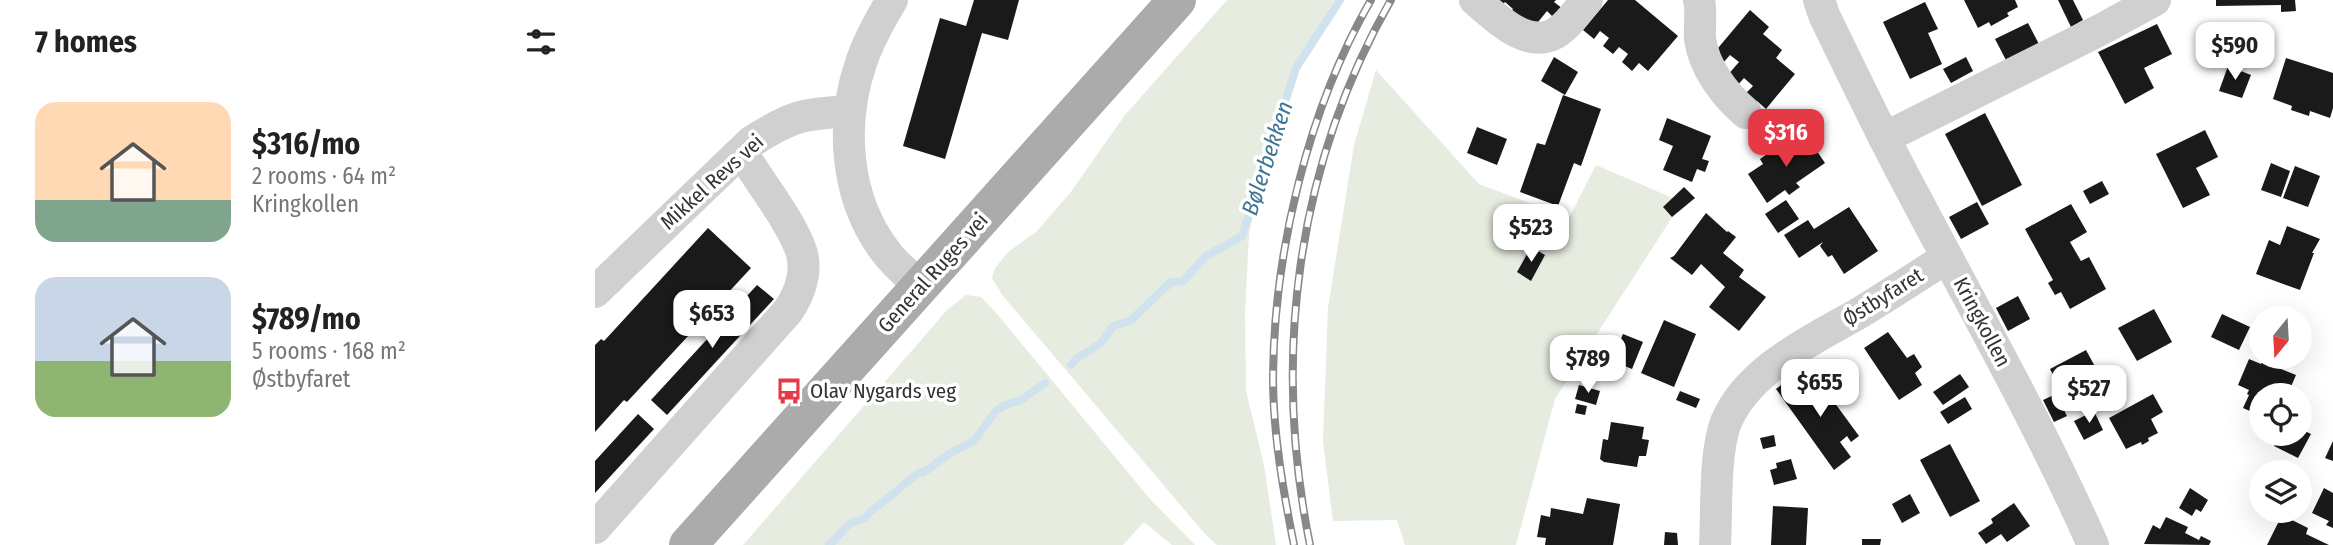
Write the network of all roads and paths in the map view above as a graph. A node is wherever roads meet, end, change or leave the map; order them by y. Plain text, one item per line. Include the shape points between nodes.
1 (891, 0) edge
2 (1177, 0) edge
3 (1475, 0) edge
4 (1587, 0) edge
5 (1699, 0) edge
6 (1819, 0) edge
7 (2155, 0) edge
8 (850, 111) junction
9 (1746, 113) dead end
10 (1884, 138) junction
11 (750, 165) dead end
12 (1947, 257) junction
13 (920, 286) junction
14 (595, 292) edge
15 (595, 528) edge
16 (688, 545) edge
17 (1715, 545) edge
18 (2093, 545) edge

1 - 8 street via 861,62
2 - 13 main road, General Ruges vei
3 - 4 street via 1511,28 1534,37 1552,35
5 - 9 street via 1703,54 1731,101
6 - 10 street, Kringkollen
7 - 10 street
8 - 13 street via 852,172 869,225 886,253
8 - 14 street, Mikkel Revs vei via 809,113 781,123 751,142
10 - 12 street, Kringkollen
11 - 15 street via 802,253 798,295
12 - 17 street, Østbyfaret via 1782,360 1736,402 1720,448
12 - 18 street, Kringkollen
13 - 16 main road, General Ruges vei

